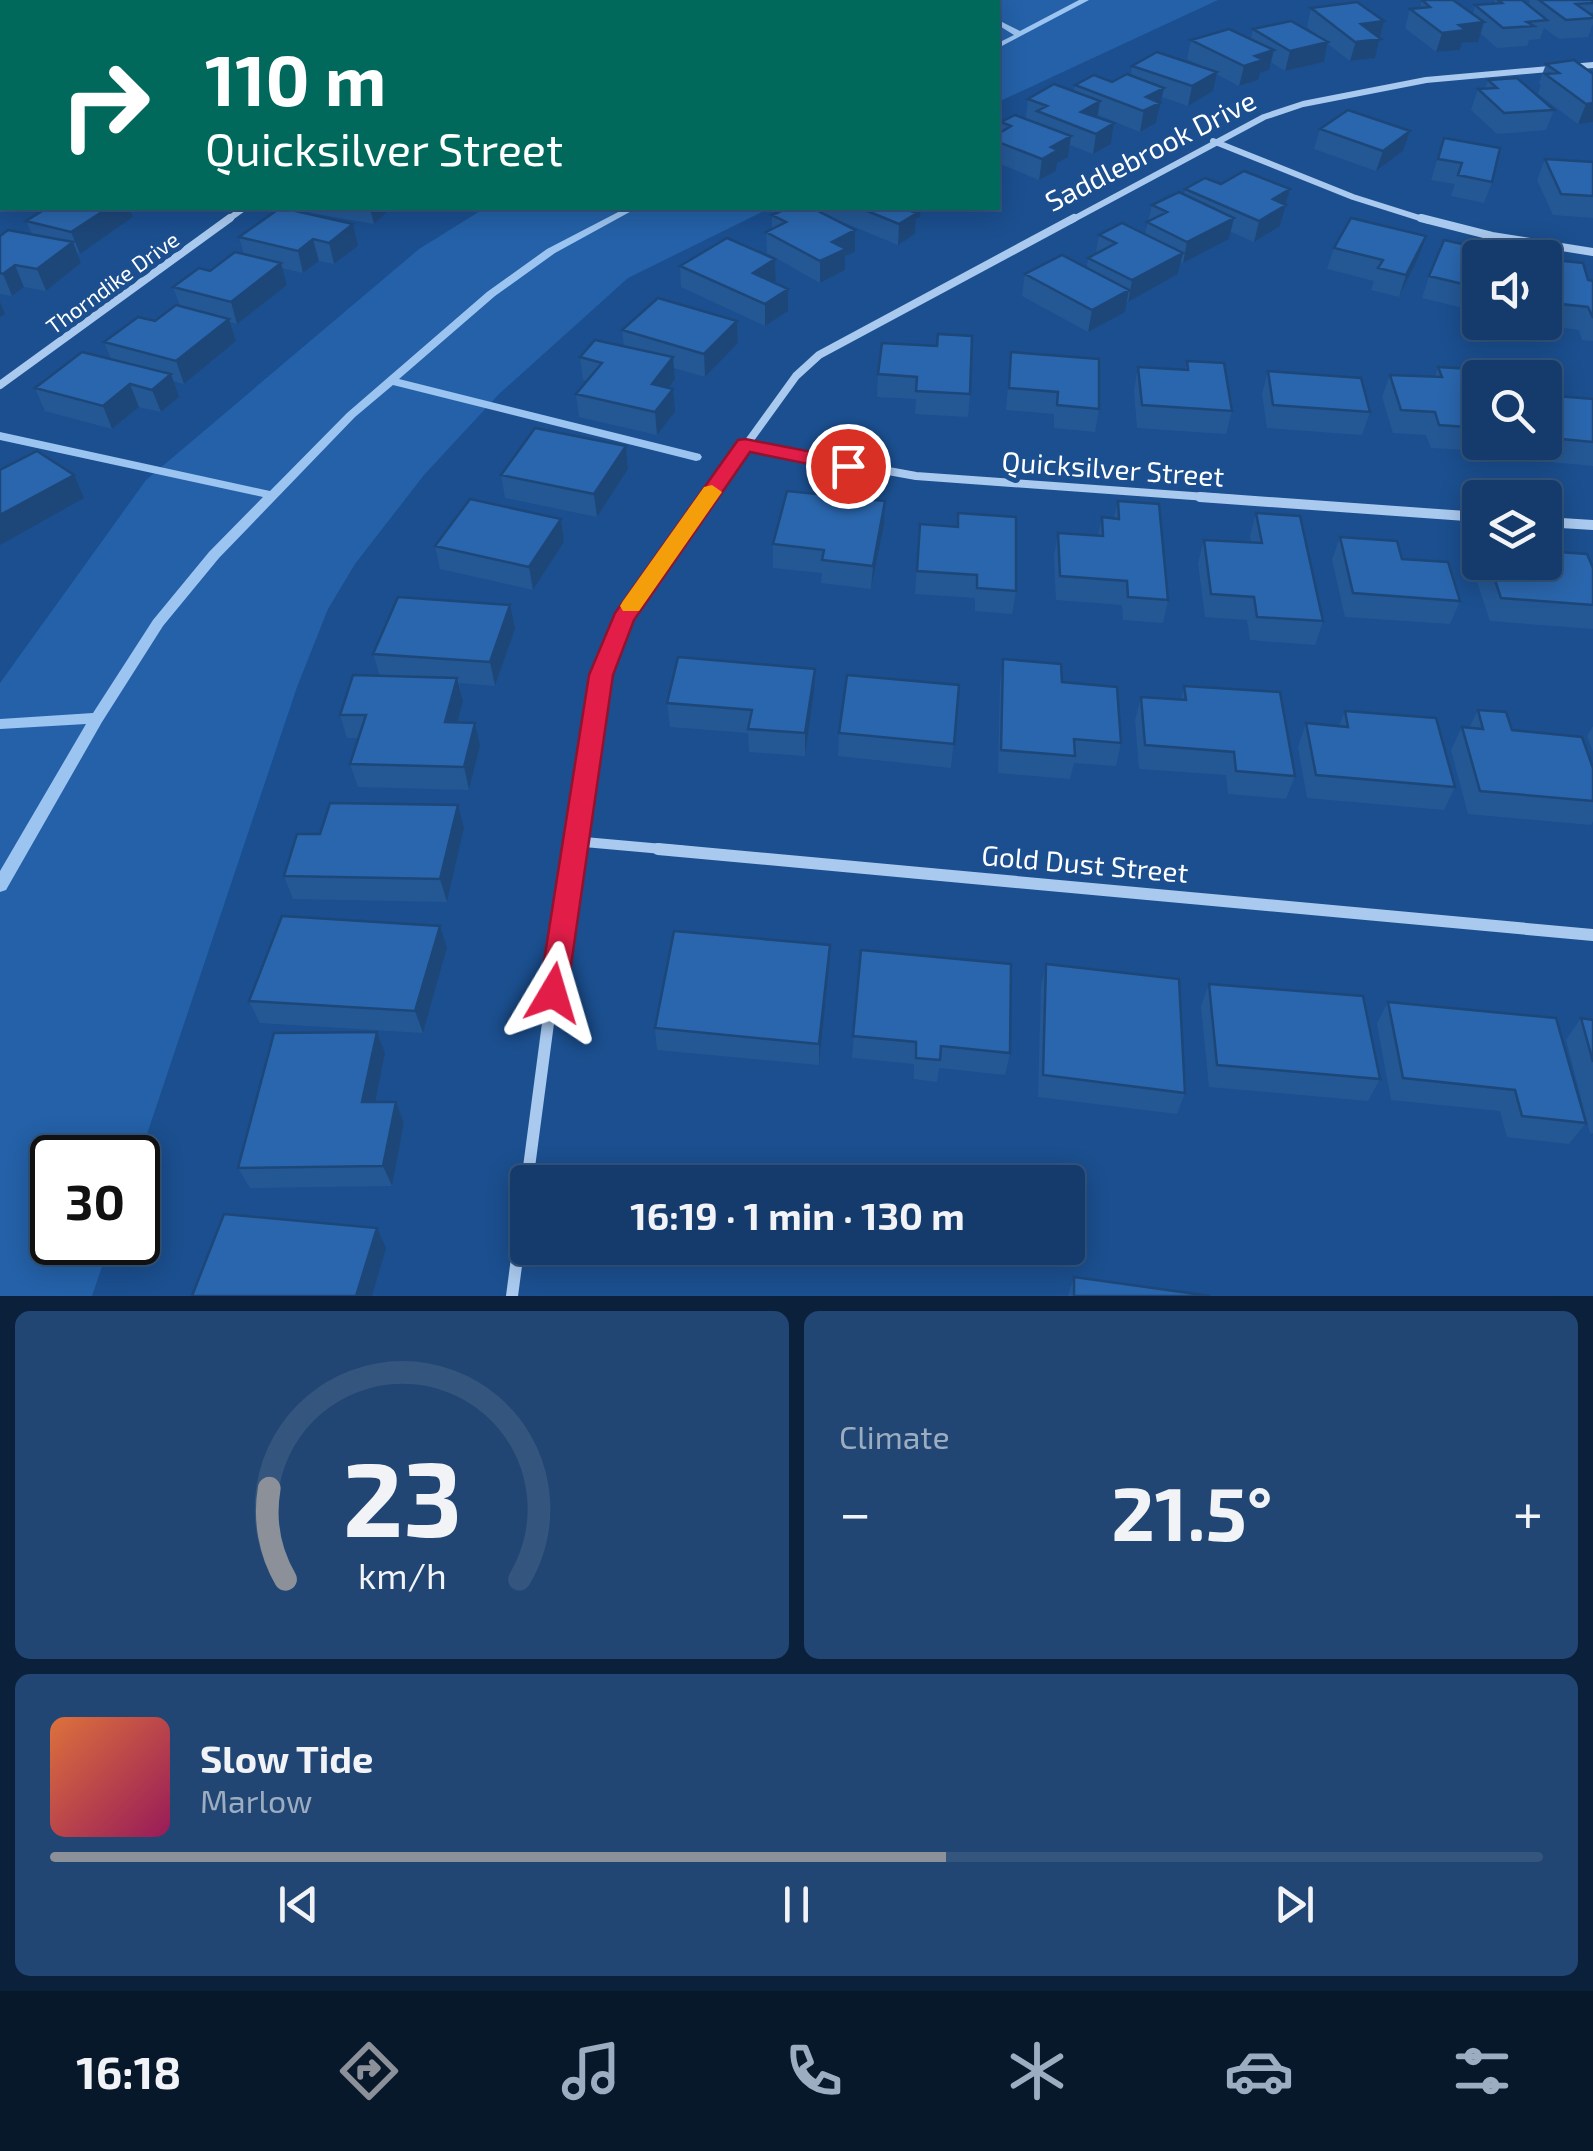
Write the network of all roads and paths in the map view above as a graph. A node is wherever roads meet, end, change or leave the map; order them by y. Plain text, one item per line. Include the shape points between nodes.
1 (1593, 65) edge
2 (1213, 141) junction
3 (241, 210) edge
4 (1593, 252) edge
5 (0, 385) edge
6 (745, 444) junction
7 (1462, 516) edge
8 (1562, 523) edge
9 (1593, 525) edge
10 (573, 841) junction
11 (1593, 935) edge
12 (512, 1296) edge

1 - 2 street, Saddlebrook Drive via 1334,95
2 - 4 street via 1397,214
2 - 6 street, Saddlebrook Drive via 820,355
3 - 5 street, Thorndike Drive
6 - 7 street, Quicksilver Street via 916,476
6 - 10 street, Saddlebrook Drive via 640,592 610,646
8 - 9 street
10 - 11 street, Gold Dust Street
10 - 12 street, Saddlebrook Drive

